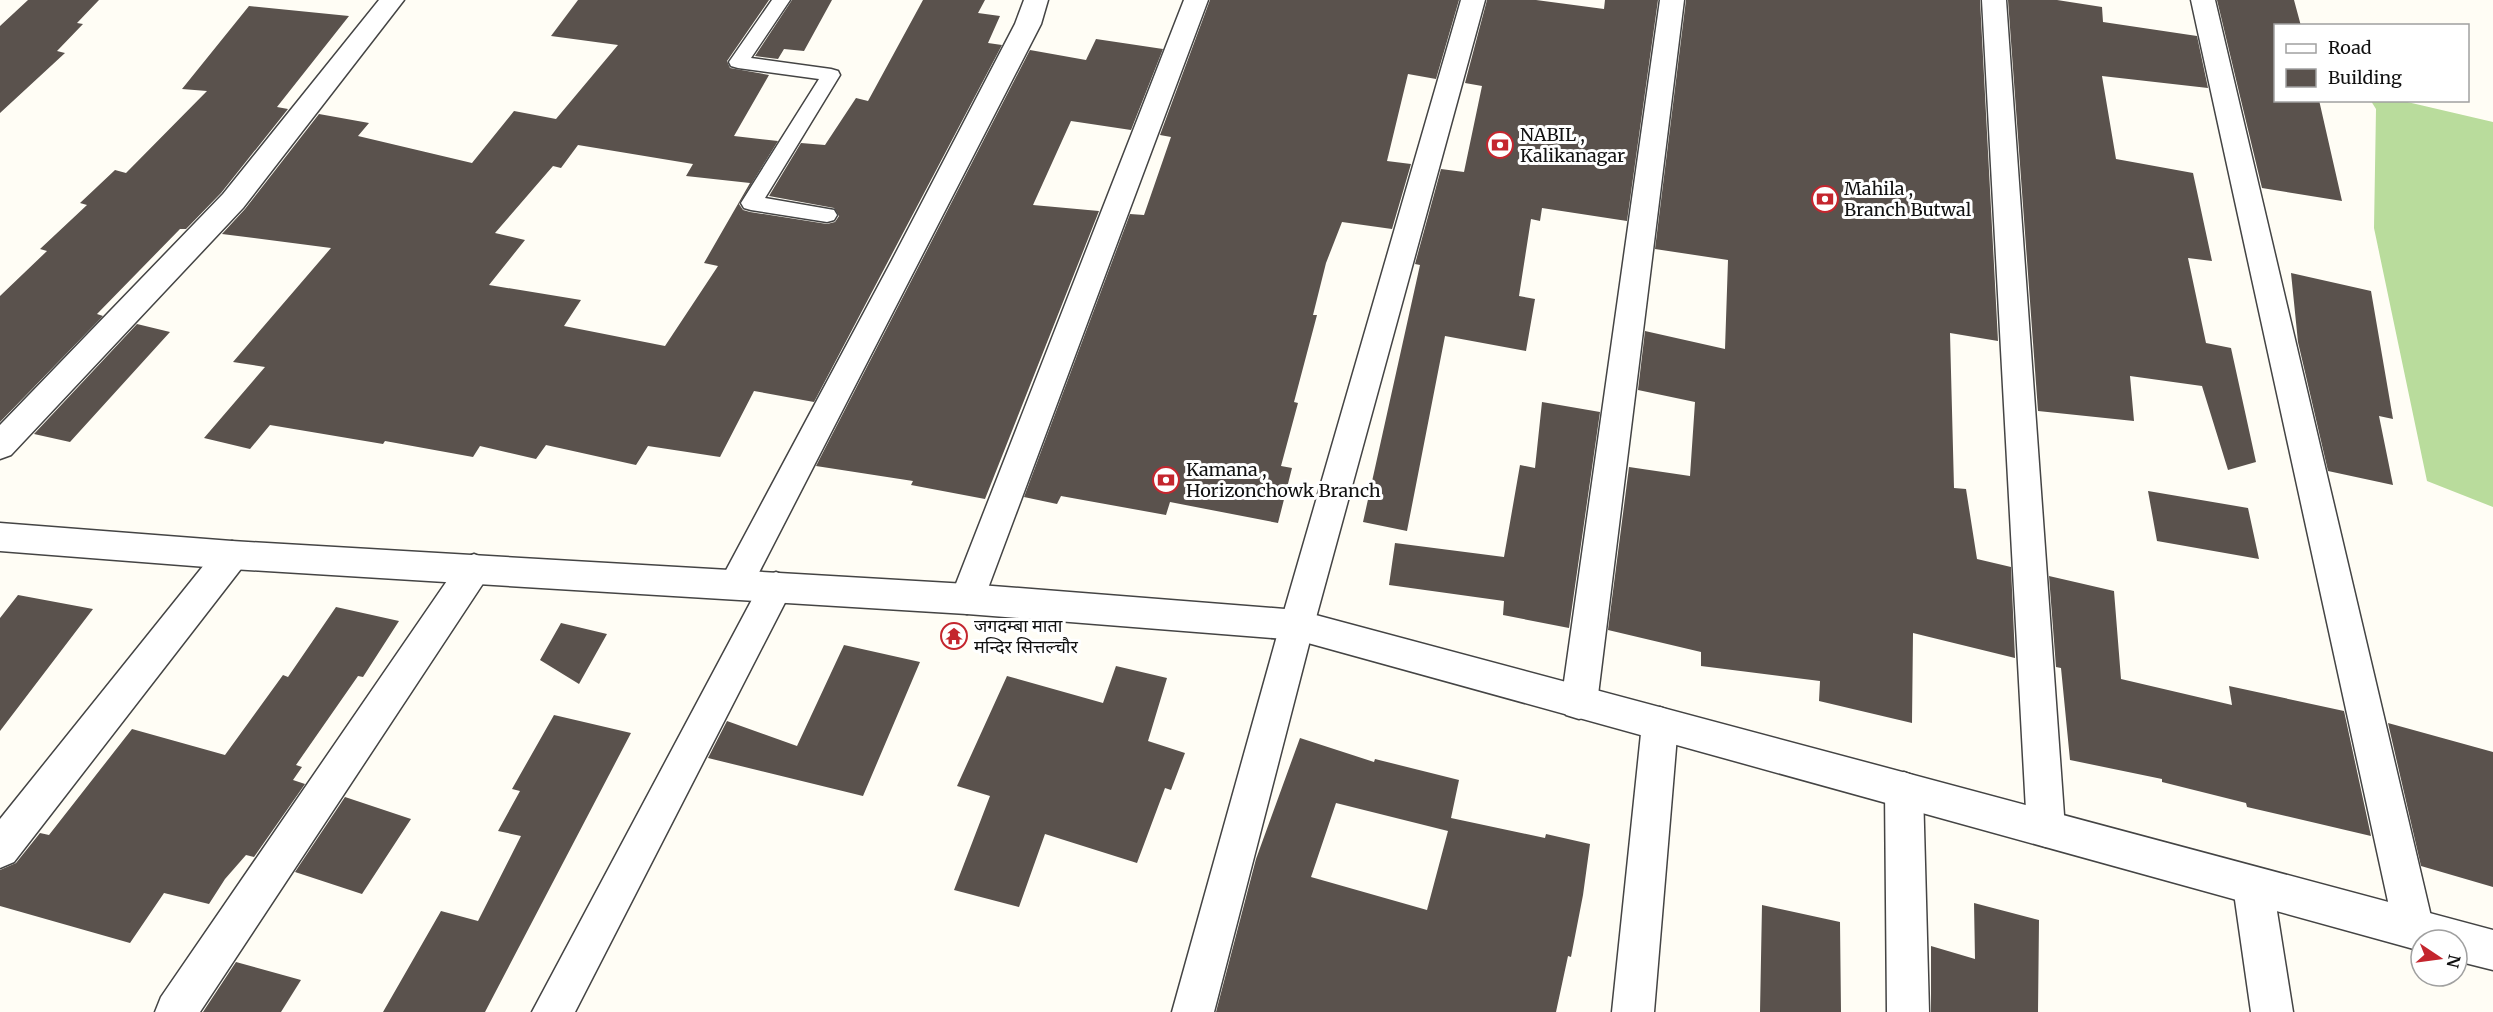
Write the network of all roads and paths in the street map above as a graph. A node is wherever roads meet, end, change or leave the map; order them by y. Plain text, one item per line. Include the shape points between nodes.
1 (392, 0) edge
2 (781, 0) edge
3 (1036, 0) edge
4 (1196, 0) edge
5 (1473, 0) edge
6 (1672, 0) edge
7 (1994, 0) edge
8 (2203, 0) edge
9 (827, 215) dead end
10 (0, 446) edge
11 (0, 537) edge
12 (232, 555) junction
13 (474, 569) junction
14 (736, 584) junction
15 (776, 587) junction
16 (967, 599) junction
17 (1297, 625) junction
18 (1579, 703) junction
19 (1660, 724) junction
20 (1904, 790) junction
21 (2046, 829) junction
22 (0, 849) edge
23 (2253, 886) junction
24 (2410, 928) edge
25 (2414, 928) edge
26 (2469, 944) edge
27 (2493, 950) edge
28 (176, 1012) edge
29 (553, 1012) edge
30 (1192, 1012) edge
31 (1633, 1012) edge
32 (1908, 1012) edge
33 (2272, 1012) edge

1 - 10 street via 233,201
2 - 9 lane via 738,62 831,75 750,202
3 - 14 street via 1028,24 917,241
4 - 16 street
5 - 17 street
6 - 18 street
7 - 21 street
8 - 25 street
11 - 12 street
12 - 13 street
12 - 22 street
13 - 14 street
13 - 28 street
14 - 15 street
15 - 16 street
15 - 29 street
16 - 17 street
17 - 18 street
17 - 30 street
18 - 19 street
19 - 20 street
19 - 31 street
20 - 21 street
20 - 32 street
21 - 23 street
23 - 24 street
23 - 33 street
26 - 27 street

